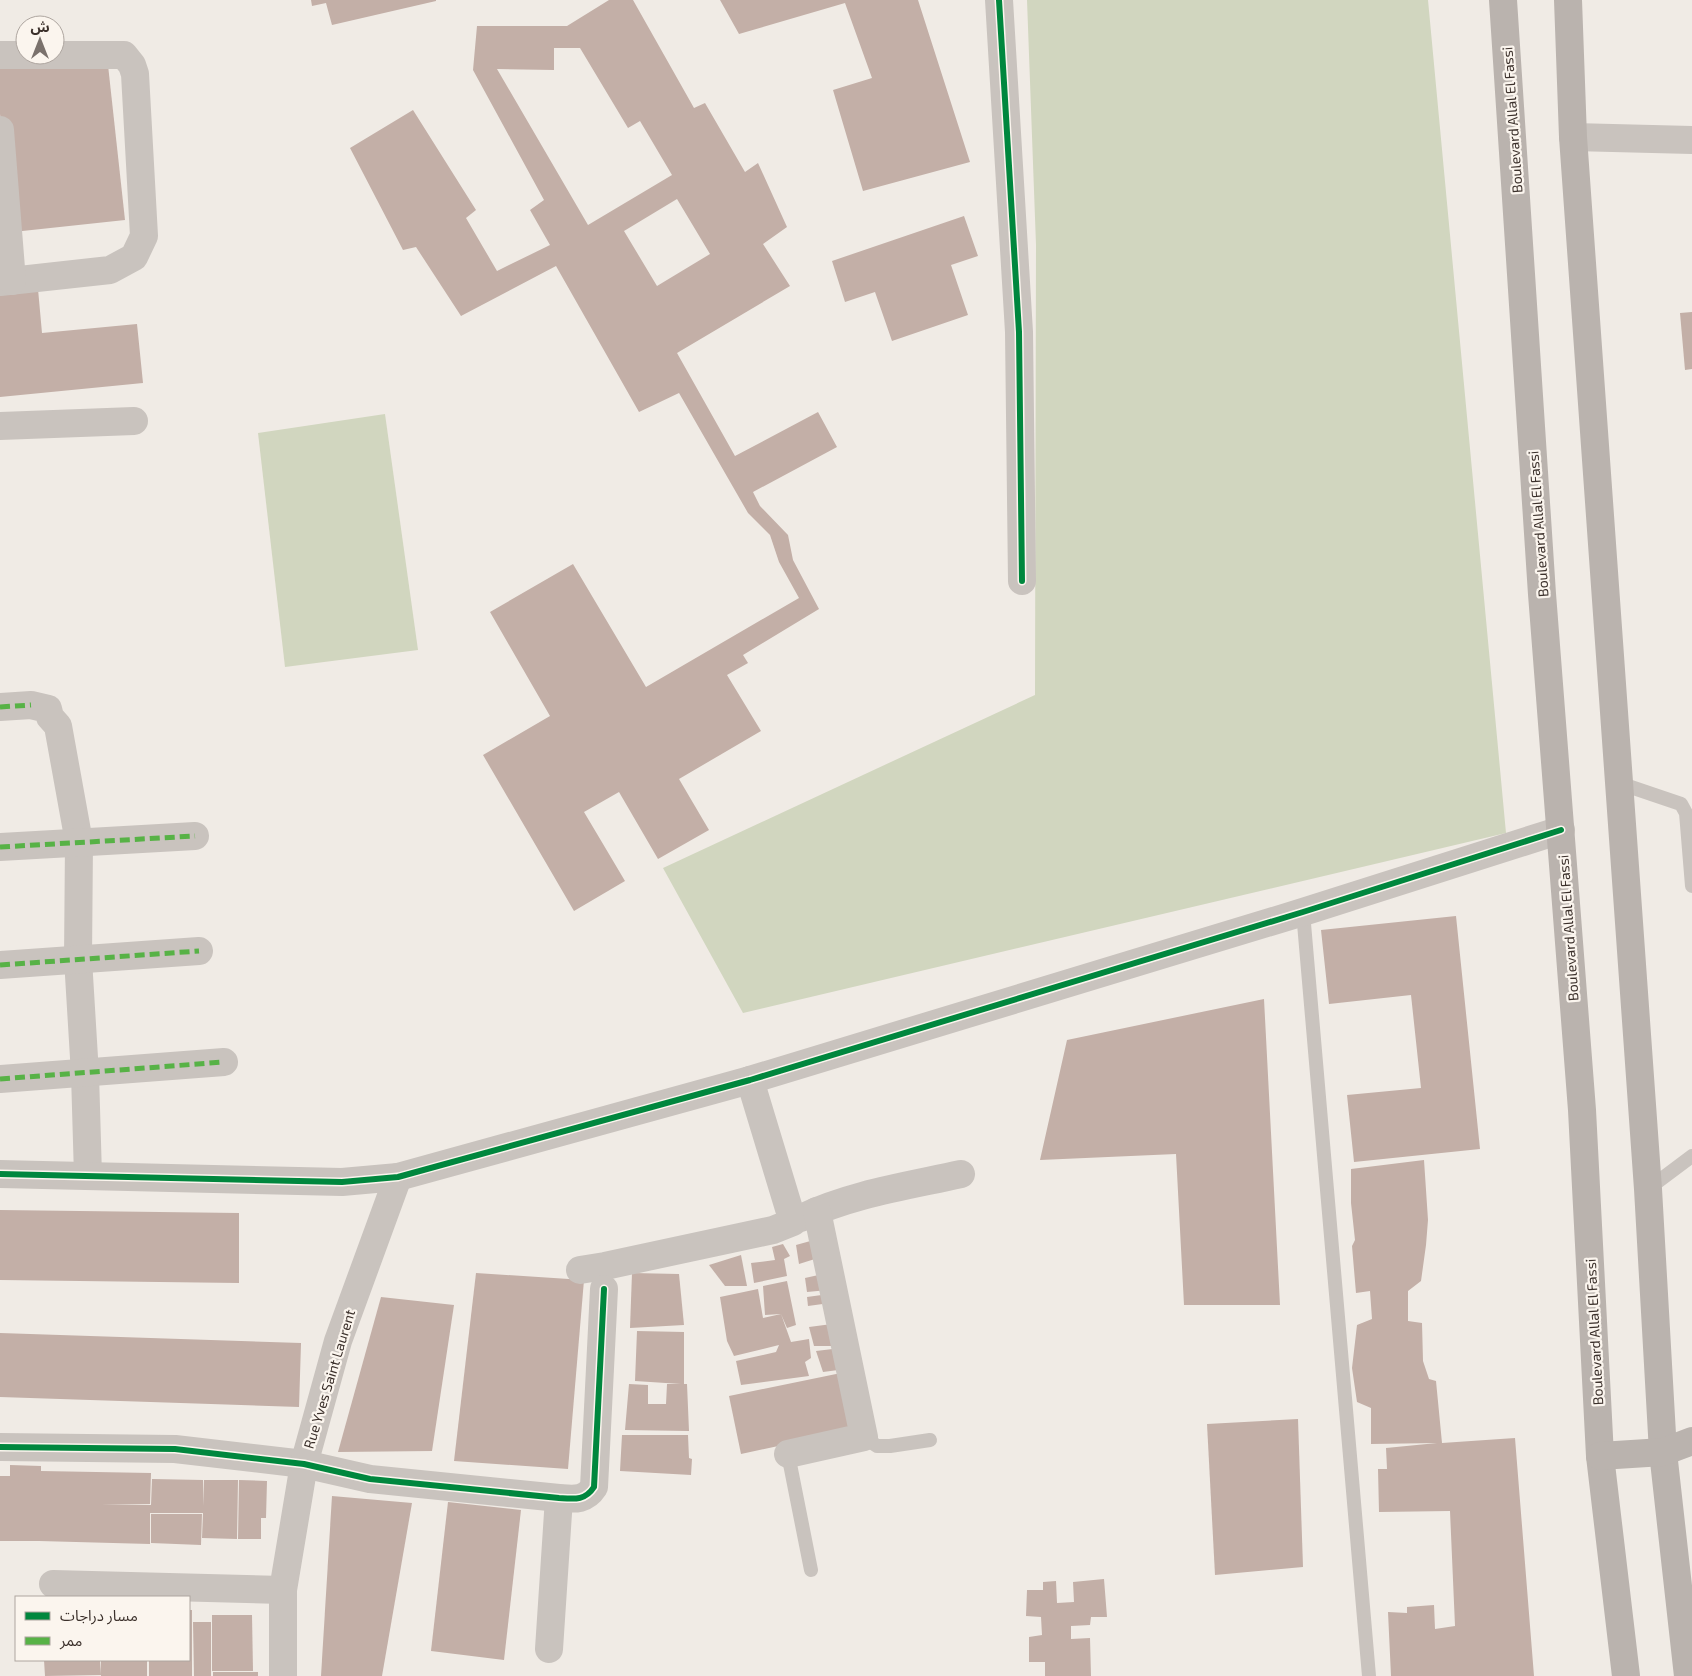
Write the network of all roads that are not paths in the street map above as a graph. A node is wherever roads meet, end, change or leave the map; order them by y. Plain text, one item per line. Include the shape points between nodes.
1 (999, 0) edge
2 (1503, 0) edge
3 (1568, 0) edge
4 (0, 55) edge
5 (0, 130) edge
6 (1573, 137) junction
7 (1692, 140) edge
8 (6, 282) edge
9 (134, 421) dead end
10 (0, 426) edge
11 (1022, 581) dead end
12 (0, 707) edge
13 (1619, 783) junction
14 (1561, 830) junction
15 (195, 836) dead end
16 (79, 842) junction
17 (0, 847) edge
18 (1692, 886) edge
19 (1303, 912) junction
20 (199, 951) dead end
21 (78, 960) junction
22 (0, 965) edge
23 (224, 1062) dead end
24 (86, 1074) junction
25 (0, 1079) edge
26 (750, 1080) junction
27 (1692, 1156) edge
28 (0, 1174) edge
29 (962, 1174) dead end
30 (88, 1176) junction
31 (398, 1177) junction
32 (1648, 1189) junction
33 (805, 1216) junction
34 (580, 1270) dead end
35 (604, 1289) dead end
36 (864, 1437) junction
37 (930, 1440) dead end
38 (1692, 1441) edge
39 (0, 1447) edge
40 (1663, 1452) junction
41 (788, 1454) joint
42 (1600, 1456) junction
43 (304, 1464) junction
44 (559, 1498) junction
45 (811, 1570) dead end
46 (53, 1584) dead end
47 (283, 1590) junction
48 (549, 1649) dead end
49 (283, 1676) edge
50 (1369, 1676) edge
51 (1626, 1676) edge
52 (1688, 1676) edge

1 - 11 street via 1019,332
2 - 14 main road, Boulevard Allal El Fassi via 1542,594
3 - 6 main road
4 - 8 street via 124,55 132,65 144,236 134,257 110,270
5 - 8 street
6 - 7 street
6 - 13 main road
9 - 10 street
12 - 16 street via 30,705 48,709 58,726
13 - 18 lane via 1681,804 1686,813
13 - 32 main road
14 - 19 street
14 - 42 main road, Boulevard Allal El Fassi via 1582,1110
15 - 16 street
16 - 17 street
16 - 21 street
19 - 26 street
19 - 50 lane
20 - 21 street
21 - 22 street
21 - 24 street
23 - 24 street
24 - 25 street
24 - 30 street
26 - 31 street
26 - 33 street
27 - 32 lane
28 - 30 street
29 - 33 street via 868,1194
30 - 31 street via 342,1182
31 - 43 street, Rue Yves Saint Laurent via 338,1341
32 - 40 main road
33 - 34 street via 773,1230
33 - 36 street
35 - 44 street via 594,1487 590,1494 582,1497
36 - 37 lane via 877,1446
36 - 41 street
38 - 40 main road
39 - 43 street via 175,1449
40 - 42 main road
40 - 52 main road
41 - 45 lane
42 - 51 main road, Boulevard Allal El Fassi
43 - 44 street via 370,1479
43 - 47 street, Rue Yves Saint Laurent
44 - 48 street
46 - 47 street
47 - 49 street, Rue Yves Saint Laurent

